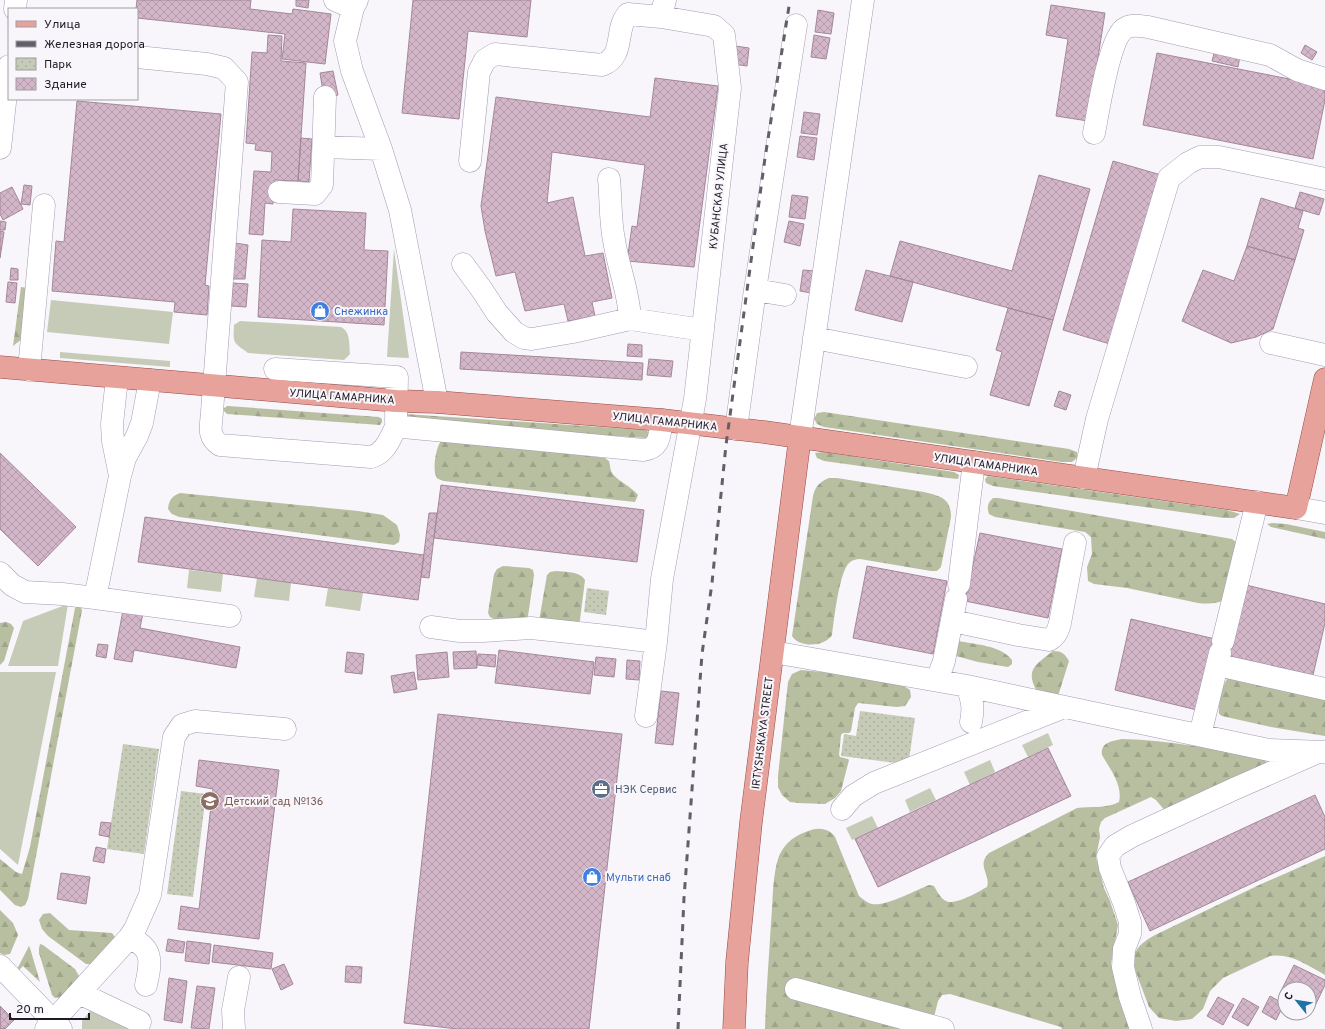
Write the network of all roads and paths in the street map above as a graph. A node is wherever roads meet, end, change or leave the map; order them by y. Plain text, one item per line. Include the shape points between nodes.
1 (863, 0) edge
2 (348, 3) edge
3 (663, 8) edge
4 (796, 25) dead end
5 (138, 57) edge
6 (8, 75) edge
7 (1325, 79) edge
8 (325, 98) dead end
9 (1094, 133) dead end
10 (324, 147) junction
11 (0, 148) edge
12 (381, 149) junction
13 (470, 161) dead end
14 (609, 179) dead end
15 (1325, 179) edge
16 (279, 192) dead end
17 (44, 205) dead end
18 (463, 264) dead end
19 (755, 290) junction
20 (785, 295) dead end
21 (630, 319) junction
22 (703, 330) junction
23 (814, 338) junction
24 (1271, 343) dead end
25 (1325, 355) edge
26 (0, 367) edge
27 (966, 367) dead end
28 (275, 369) dead end
29 (29, 370) junction
30 (117, 378) junction
31 (1325, 379) edge
32 (150, 380) junction
33 (214, 386) junction
34 (396, 401) junction
35 (437, 402) junction
36 (662, 420) junction
37 (691, 423) junction
38 (397, 425) junction
39 (736, 429) junction
40 (800, 437) junction
41 (974, 462) junction
42 (120, 476) junction
43 (1084, 478) junction
44 (1258, 502) junction
45 (1296, 508) junction
46 (1325, 513) edge
47 (1075, 543) dead end
48 (0, 573) edge
49 (95, 598) junction
50 (230, 616) dead end
51 (953, 621) junction
52 (431, 627) dead end
53 (656, 642) junction
54 (773, 652) junction
55 (1220, 653) junction
56 (937, 680) junction
57 (967, 686) junction
58 (1325, 689) edge
59 (1064, 707) junction
60 (646, 716) dead end
61 (971, 722) dead end
62 (286, 729) dead end
63 (1200, 735) junction
64 (1323, 751) edge
65 (842, 809) dead end
66 (129, 938) junction
67 (0, 966) edge
68 (239, 977) dead end
69 (146, 985) dead end
70 (796, 989) dead end
71 (79, 993) junction
72 (140, 1022) dead end
73 (902, 1024) edge
74 (54, 1026) edge
75 (234, 1029) edge
76 (734, 1029) edge
77 (942, 1029) edge
78 (1141, 1029) edge

1 - 23 street
2 - 12 street via 345,41 352,71
3 - 13 street, КУБАНСКАЯ УЛИЦА via 628,14 624,18 616,54 610,62 602,64 495,54 485,60 479,72
3 - 22 street, КУБАНСКАЯ УЛИЦА via 714,26 724,35 730,88
4 - 19 street
5 - 33 street via 224,68 237,82
6 - 11 street
7 - 9 street via 1297,70 1270,55 1134,25 1120,32 1112,51
8 - 10 street
10 - 12 street
10 - 16 street via 322,185 315,194
12 - 35 street via 400,210
14 - 21 street via 614,240 630,307
15 - 43 street via 1219,157 1200,157 1170,178 1097,419
17 - 29 street
18 - 21 street via 496,313 514,332 524,338 573,332
19 - 20 street
19 - 39 street
21 - 22 street
22 - 37 street, КУБАНСКАЯ УЛИЦА
23 - 27 street
23 - 40 street
24 - 25 street
26 - 29 main road, УЛИЦА ГАМАРНИКА
28 - 34 street via 402,378
29 - 30 main road, УЛИЦА ГАМАРНИКА
30 - 32 main road, УЛИЦА ГАМАРНИКА
30 - 42 street via 112,424
31 - 45 main road
32 - 33 main road, УЛИЦА ГАМАРНИКА
32 - 42 street via 142,423 125,458
33 - 34 main road, УЛИЦА ГАМАРНИКА
33 - 38 street via 211,436 220,445 371,457 384,450
34 - 35 main road, УЛИЦА ГАМАРНИКА
34 - 38 street
35 - 36 main road, УЛИЦА ГАМАРНИКА
36 - 37 main road, УЛИЦА ГАМАРНИКА
36 - 38 street via 656,444 652,449 643,450 432,431
37 - 39 main road, УЛИЦА ГАМАРНИКА
37 - 53 street, КУБАНСКАЯ УЛИЦА via 662,579
39 - 40 main road, УЛИЦА ГАМАРНИКА
40 - 41 main road, УЛИЦА ГАМАРНИКА
40 - 54 main road, IRTYSHSKAYA STREET
41 - 43 main road, УЛИЦА ГАМАРНИКА
41 - 51 street
42 - 49 street
43 - 44 main road, УЛИЦА ГАМАРНИКА
44 - 45 main road, УЛИЦА ГАМАРНИКА
44 - 55 street
45 - 46 street, УЛИЦА ГАМАРНИКА
47 - 51 street via 1060,623 1054,637 1049,640
48 - 49 street via 12,585 25,592
49 - 50 street
51 - 56 street
52 - 53 street via 482,631 531,628
53 - 60 street, КУБАНСКАЯ УЛИЦА
54 - 56 street
54 - 76 main road, IRTYSHSKAYA STREET via 750,829 737,962
55 - 58 street
55 - 63 street
56 - 57 street
57 - 59 street
57 - 61 street via 973,703
59 - 63 street
59 - 65 street via 874,783 853,796
62 - 66 street via 195,721 182,725 174,737 150,895
63 - 64 street via 1269,750
64 - 78 street via 1132,836 1115,846 1108,856 1130,922 1123,967
66 - 69 street via 138,941 150,956
66 - 71 street
67 - 74 street
68 - 75 street via 233,1010
70 - 73 street
71 - 72 street
71 - 74 street
73 - 77 street

